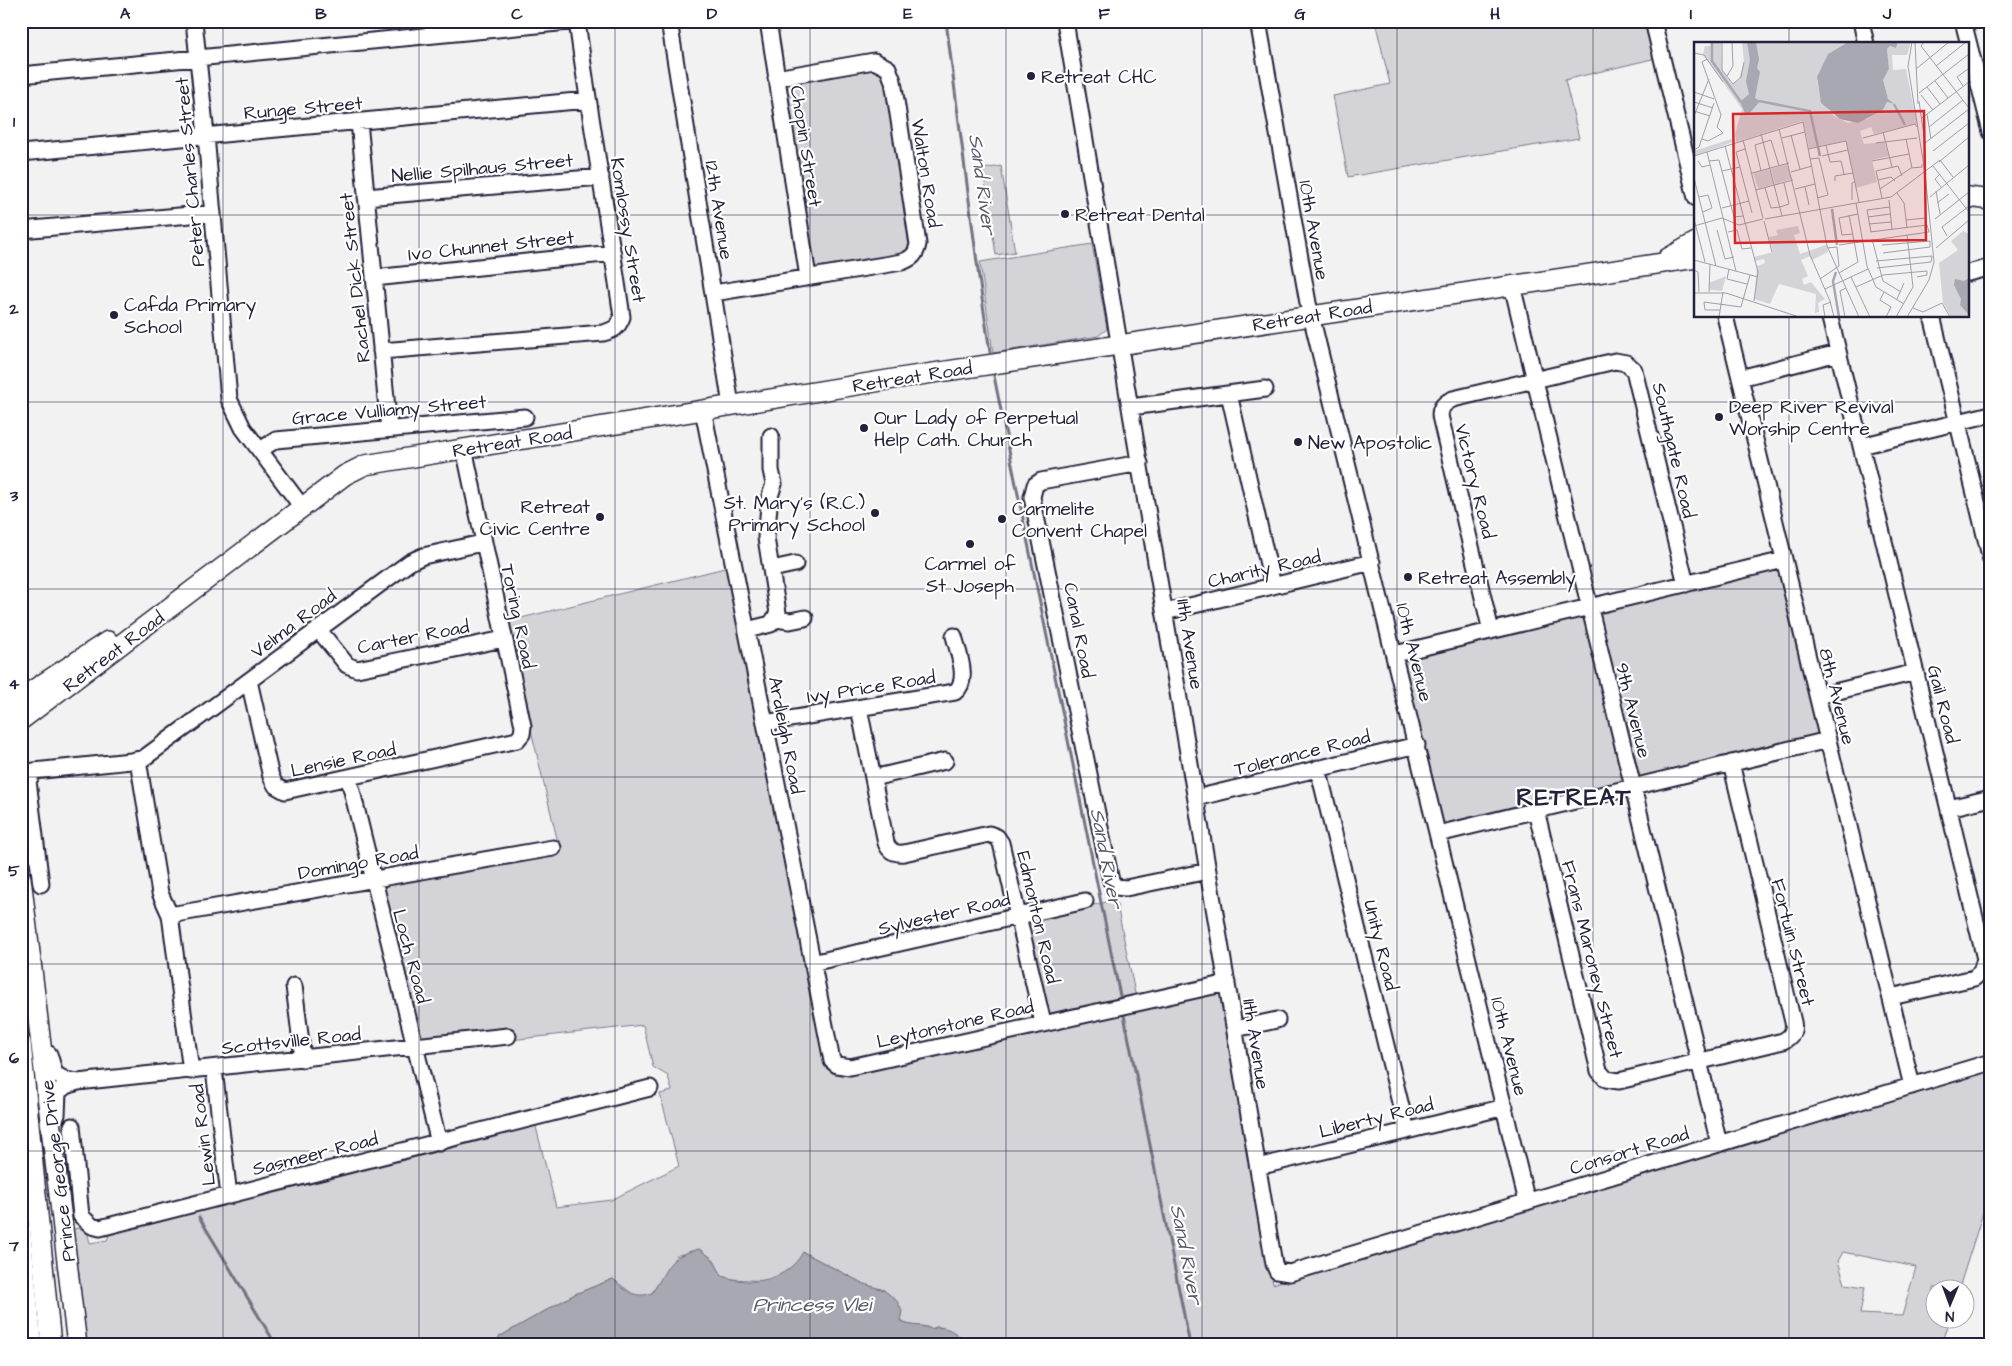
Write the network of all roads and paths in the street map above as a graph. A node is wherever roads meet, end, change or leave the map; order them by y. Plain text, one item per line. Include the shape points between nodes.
1 (194, 21) edge
2 (578, 21) edge
3 (669, 21) edge
4 (768, 21) edge
5 (1064, 21) edge
6 (1258, 21) edge
7 (1653, 21) edge
8 (1861, 21) edge
9 (1963, 21) edge
10 (1866, 42) edge
11 (1968, 42) edge
12 (1970, 49) edge
13 (198, 58) junction
14 (21, 75) edge
15 (776, 78) junction
16 (587, 100) junction
17 (358, 122) junction
18 (1991, 132) edge
19 (206, 135) junction
20 (21, 152) edge
21 (601, 177) junction
22 (1694, 190) edge
23 (366, 197) junction
24 (1970, 197) edge
25 (1991, 200) edge
26 (213, 213) junction
27 (21, 230) edge
28 (1694, 246) edge
29 (613, 253) junction
30 (1694, 258) edge
31 (1655, 263) junction
32 (1991, 268) edge
33 (1970, 273) edge
34 (808, 277) junction
35 (374, 278) junction
36 (1512, 285) junction
37 (714, 293) junction
38 (1312, 315) junction
39 (1725, 318) edge
40 (1830, 318) dead end
41 (1932, 318) edge
42 (1121, 346) junction
43 (381, 351) junction
44 (1838, 353) junction
45 (1740, 378) junction
46 (1534, 380) junction
47 (1265, 388) dead end
48 (1229, 394) junction
49 (731, 405) junction
50 (1131, 407) junction
51 (703, 410) junction
52 (1991, 414) edge
53 (525, 417) dead end
54 (1957, 422) junction
55 (389, 429) junction
56 (771, 436) dead end
57 (1861, 446) junction
58 (464, 448) junction
59 (260, 450) junction
60 (1140, 463) junction
61 (302, 507) junction
62 (482, 543) junction
63 (1784, 560) junction
64 (1991, 560) edge
65 (1372, 562) junction
66 (795, 564) dead end
67 (772, 569) junction
68 (204, 579) junction
69 (1686, 584) junction
70 (1273, 586) junction
71 (1588, 607) junction
72 (1165, 612) junction
73 (776, 618) junction
74 (805, 618) dead end
75 (318, 629) junction
76 (747, 630) junction
77 (1491, 631) junction
78 (954, 636) dead end
79 (504, 638) junction
80 (1395, 654) junction
81 (1916, 672) junction
82 (46, 681) junction
83 (249, 681) junction
84 (21, 684) edge
85 (1818, 696) junction
86 (21, 698) edge
87 (859, 708) junction
88 (21, 720) edge
89 (764, 723) junction
90 (522, 734) joint
91 (1828, 740) junction
92 (1417, 745) junction
93 (138, 760) junction
94 (945, 762) dead end
95 (1731, 763) junction
96 (1318, 768) junction
97 (873, 778) junction
98 (348, 779) junction
99 (1633, 787) junction
100 (1196, 798) junction
101 (1991, 798) edge
102 (1949, 808) junction
103 (1536, 810) junction
104 (1438, 834) junction
105 (553, 848) dead end
106 (1208, 871) junction
107 (21, 878) edge
108 (372, 880) junction
109 (41, 884) dead end
110 (1085, 901) dead end
111 (170, 916) junction
112 (1018, 916) junction
113 (812, 963) junction
114 (1227, 983) junction
115 (294, 986) dead end
116 (1891, 997) junction
117 (38, 1016) junction
118 (1277, 1020) dead end
119 (1043, 1023) junction
120 (1235, 1029) junction
121 (508, 1036) dead end
122 (21, 1042) edge
123 (415, 1046) junction
124 (303, 1059) junction
125 (1699, 1061) junction
126 (1991, 1062) edge
127 (837, 1064) joint
128 (214, 1069) junction
129 (191, 1071) junction
130 (78, 1082) junction
131 (1912, 1086) junction
132 (650, 1088) dead end
133 (1504, 1107) junction
134 (72, 1126) dead end
135 (1407, 1131) junction
136 (439, 1143) junction
137 (1719, 1144) junction
138 (1258, 1167) junction
139 (58, 1172) junction
140 (229, 1196) junction
141 (1527, 1202) junction
142 (21, 1213) edge
143 (1279, 1272) joint
144 (25, 1285) edge
145 (34, 1345) edge
146 (51, 1345) edge
147 (77, 1345) edge

1 - 13 street, Peter Charles Street
2 - 13 street
2 - 16 street, Komlossy Street
3 - 37 street, 12th Avenue
4 - 15 street, Chopin Street
5 - 42 street, 11th Avenue
6 - 38 street, 10th Avenue
7 - 22 street
8 - 10 street
9 - 11 street
12 - 18 street
13 - 14 street
13 - 19 street, Peter Charles Street
15 - 34 street, Chopin Street
15 - 34 street, Walton Road via 874,61 888,68 892,81 917,251 912,258 902,262
16 - 17 street, Runge Street
16 - 21 street, Komlossy Street
17 - 19 street, Runge Street
17 - 23 street, Rachel Dick Street
19 - 20 street, Runge Street
19 - 26 street, Peter Charles Street
21 - 23 street, Nellie Spilhaus Street
21 - 29 street, Komlossy Street
23 - 35 street, Rachel Dick Street
24 - 25 main road
26 - 27 street
26 - 59 street, Peter Charles Street via 229,399 237,418
28 - 31 main road, Retreat Road
29 - 35 street, Ivo Chunnet Street
29 - 43 street, Komlossy Street via 622,316 613,330
30 - 31 main road, Retreat Road
31 - 36 main road, Retreat Road
32 - 33 street
34 - 37 street, Walton Road
35 - 43 street, Rachel Dick Street
36 - 38 main road, Retreat Road
36 - 46 street, 9th Avenue
37 - 49 street, 12th Avenue
38 - 42 main road, Retreat Road
38 - 65 street, 10th Avenue
39 - 45 street, 8th Avenue
40 - 44 street, Gail Road
41 - 54 street
42 - 49 main road, Retreat Road
42 - 50 street, 11th Avenue
43 - 55 street, Rachel Dick Street
44 - 45 street
44 - 57 street, Gail Road
45 - 63 street, 8th Avenue
46 - 69 street, Southgate Road via 1615,361 1626,363 1634,370
46 - 71 street, 9th Avenue
46 - 77 street, Victory Road via 1452,399 1440,411
47 - 48 street
48 - 50 street
48 - 70 street
49 - 51 main road, Retreat Road
50 - 60 street, 11th Avenue
51 - 58 main road, Retreat Road
51 - 76 street, Ardleigh Road
52 - 54 street
53 - 55 street, Grace Vulliamy Street
54 - 57 street
54 - 64 street
55 - 59 street, Grace Vulliamy Street via 276,440
56 - 67 street via 774,484 766,538
57 - 81 street, Gail Road
58 - 61 main road, Retreat Road via 359,467
58 - 62 street, Toring Road
59 - 61 street, Peter Charles Street
60 - 72 street, 11th Avenue
60 - 106 street, Canal Road via 1041,481 1032,493 1110,878 1116,887 1126,888
61 - 68 main road, Retreat Road
62 - 75 street, Velma Road via 416,558
62 - 79 street, Toring Road
63 - 69 street
63 - 85 street, 8th Avenue
65 - 70 street, Charity Road
65 - 80 street, 10th Avenue
66 - 67 street
67 - 73 street
68 - 82 main road, Retreat Road
68 - 88 main road, Retreat Road
69 - 71 street
70 - 72 street, Charity Road
71 - 77 street
71 - 99 street, 9th Avenue
72 - 100 street, 11th Avenue
73 - 74 street
73 - 76 street via 768,625
75 - 79 street, Carter Road via 346,665 357,669
75 - 83 street, Velma Road
76 - 89 street, Ardleigh Road
77 - 80 street
78 - 87 street, Ivy Price Road via 963,679 958,690 951,694
79 - 90 street, Toring Road
80 - 92 street, 10th Avenue
81 - 85 street
81 - 102 street, Gail Road
82 - 84 main road
82 - 86 main road, Retreat Road
83 - 93 street, Velma Road
83 - 98 street, Lensie Road via 271,777 276,786 286,791
85 - 91 street, 8th Avenue
87 - 89 street, Ivy Price Road
87 - 97 street, Edmonton Road
89 - 113 street, Ardleigh Road
90 - 98 street, Lensie Road via 510,744
91 - 95 street
91 - 116 street, 8th Avenue
92 - 96 street, Tolerance Road
92 - 104 street, 10th Avenue
93 - 109 street, Velma Road via 40,769 30,775
93 - 111 street via 160,893
94 - 97 street
95 - 99 street
95 - 125 street, Fortuin Street via 1794,1028 1783,1041
96 - 100 street, Tolerance Road
96 - 135 street, Unity Road
97 - 112 street, Edmonton Road via 886,843 892,851 904,853 985,835 997,837 1002,846
98 - 108 street, Loch Road
99 - 103 street
99 - 125 street, 9th Avenue
100 - 106 street, 11th Avenue
101 - 102 street
102 - 116 street, Gail Road via 1985,964 1974,978
103 - 104 street
103 - 125 street, Frans Maroney Street via 1601,1074 1610,1081 1619,1081
104 - 133 street, 10th Avenue
105 - 108 street, Domingo Road
106 - 114 street, 11th Avenue
107 - 117 main road, Prince George Drive
108 - 111 street, Domingo Road
108 - 123 street, Loch Road
110 - 112 street, Sylvester Road
111 - 129 street
112 - 113 street, Sylvester Road
112 - 119 street, Edmonton Road
113 - 127 street, Ardleigh Road via 830,1056
114 - 119 street, Leytonstone Road
114 - 120 street, 11th Avenue
115 - 124 street
116 - 131 street, 8th Avenue
117 - 130 street, Scottsville Road via 53,1071 59,1077
117 - 139 main road, Prince George Drive
118 - 120 street
119 - 127 street, Leytonstone Road via 850,1067
120 - 138 street, 11th Avenue
121 - 123 street, Scottsville Road
122 - 146 main road, Prince George Drive
123 - 124 street, Scottsville Road
123 - 136 street, Loch Road
124 - 128 street, Scottsville Road
125 - 137 street, 9th Avenue
126 - 131 street, Consort Road
128 - 129 street, Scottsville Road
128 - 140 street, Lewin Road
129 - 130 street, Scottsville Road
130 - 139 street, Scottsville Road via 62,1088 56,1096
131 - 137 street, Consort Road
132 - 136 street, Sasmeer Road
133 - 135 street, Liberty Road
133 - 141 street, 10th Avenue
134 - 140 street, Sasmeer Road via 80,1212 92,1226 100,1228
135 - 138 street, Liberty Road
136 - 140 street, Sasmeer Road
137 - 141 street, Consort Road
138 - 143 street, 11th Avenue via 1274,1266
139 - 147 main road, Prince George Drive
141 - 143 street, Consort Road via 1290,1273
142 - 144 street
144 - 145 street

